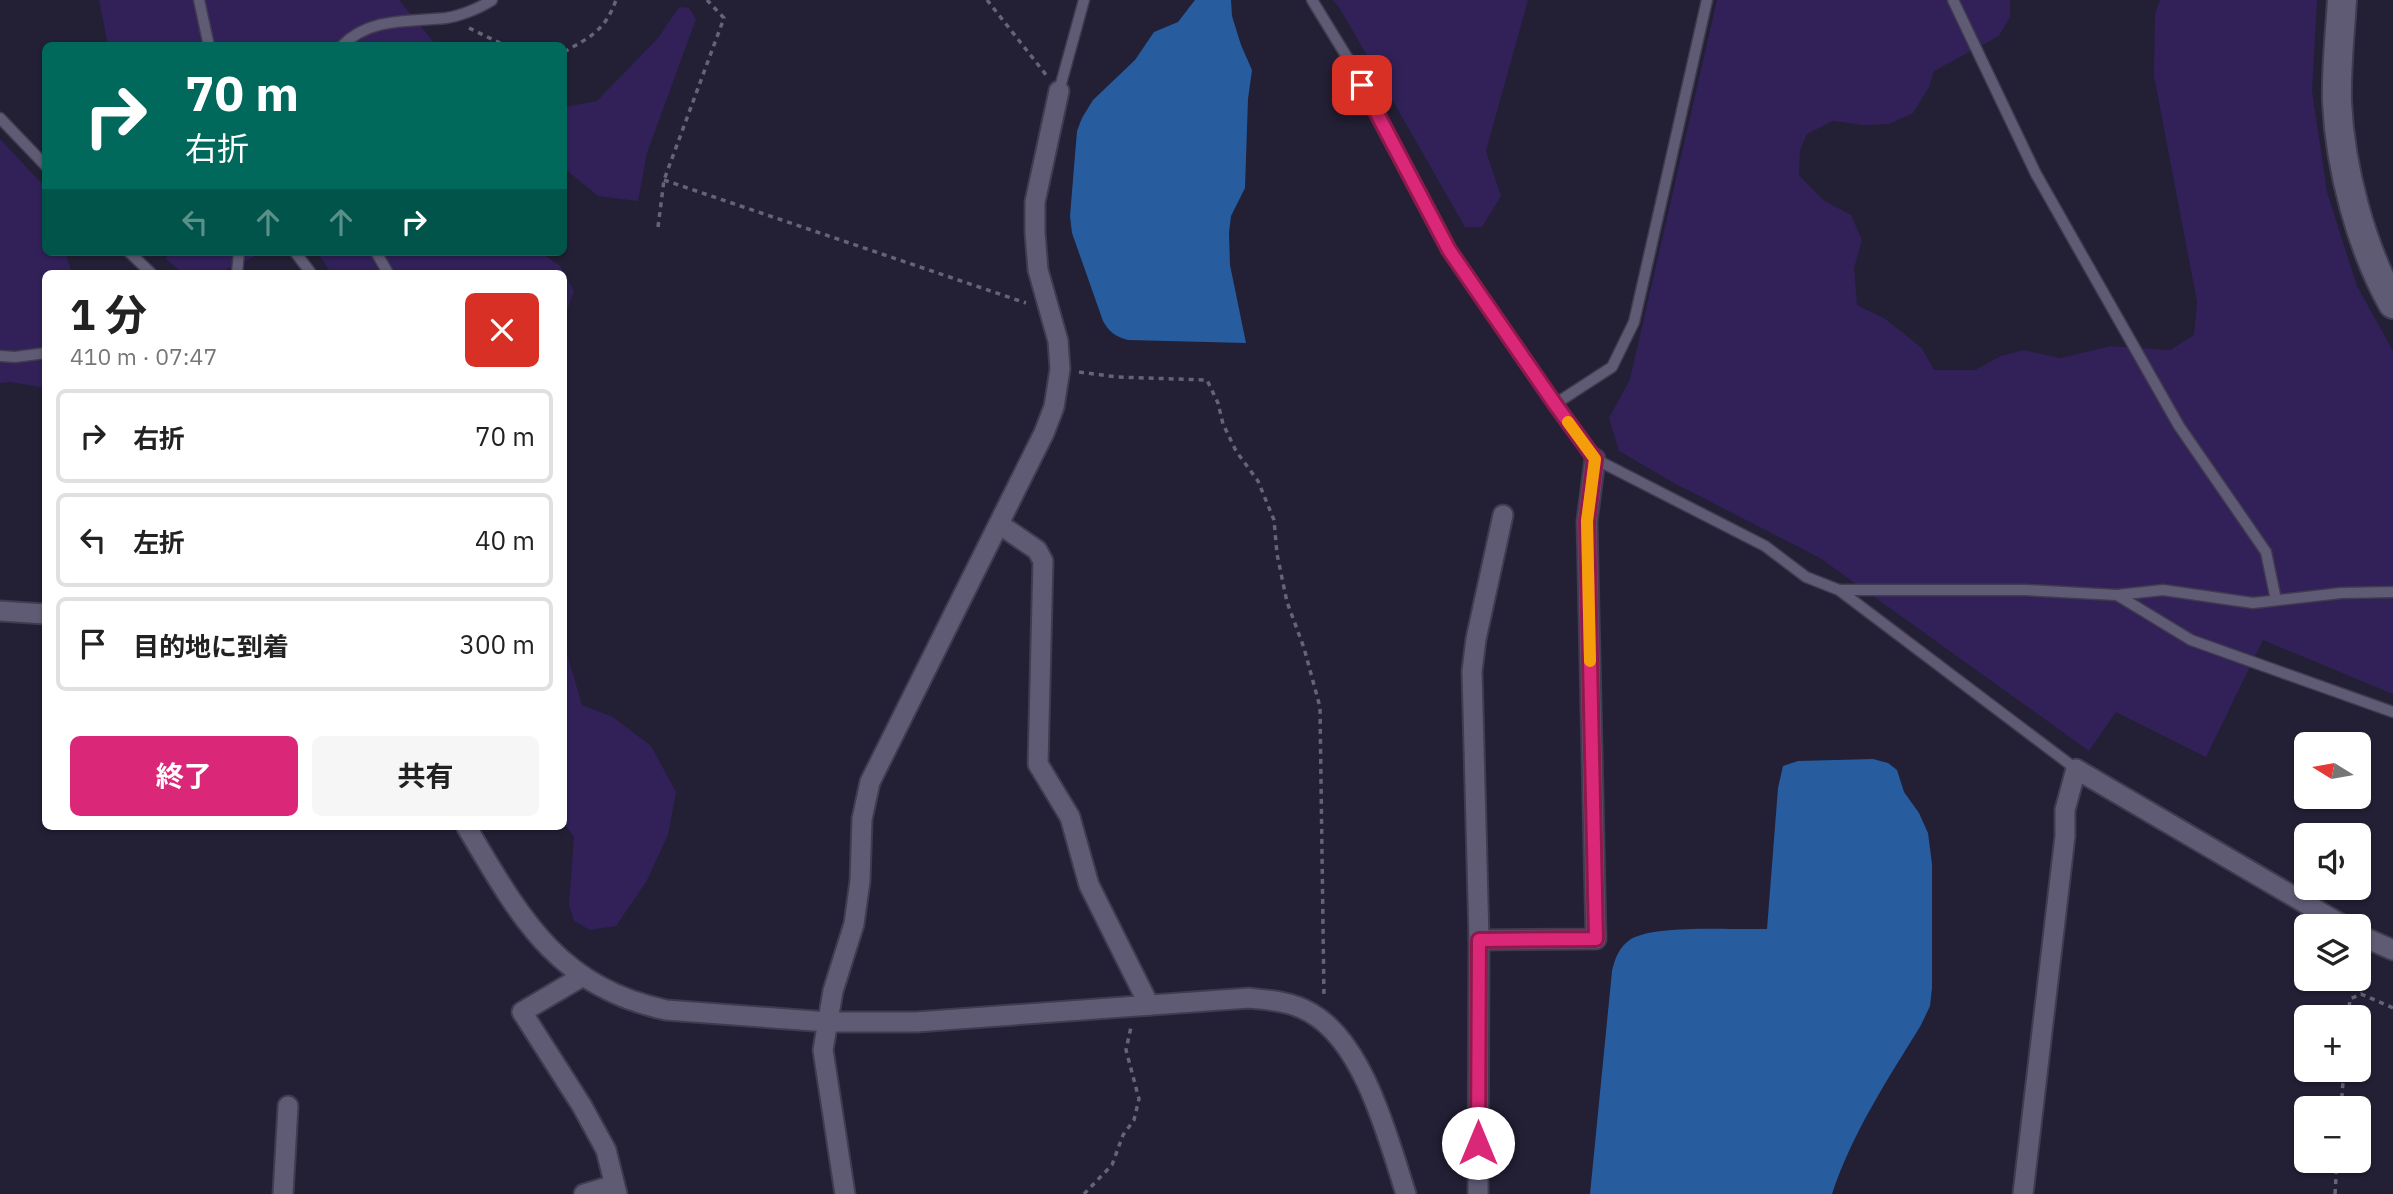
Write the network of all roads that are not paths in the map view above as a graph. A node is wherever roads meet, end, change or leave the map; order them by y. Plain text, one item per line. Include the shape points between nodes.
1 (199, 0) edge
2 (492, 0) edge
3 (1084, 0) edge
4 (1312, 0) edge
5 (1707, 0) edge
6 (1953, 0) edge
7 (2342, 0) edge
8 (208, 42) edge
9 (346, 42) edge
10 (1059, 92) joint
11 (0, 118) edge
12 (42, 162) edge
13 (132, 256) edge
14 (298, 256) edge
15 (148, 270) edge
16 (309, 270) edge
17 (2393, 304) edge
18 (42, 354) edge
19 (0, 356) edge
20 (1555, 404) junction
21 (1595, 459) junction
22 (1503, 515) dead end
23 (999, 524) junction
24 (1839, 590) junction
25 (2393, 592) edge
26 (2117, 595) junction
27 (2277, 600) junction
28 (0, 611) edge
29 (42, 614) edge
30 (2393, 712) edge
31 (2076, 769) junction
32 (468, 830) edge
33 (2324, 914) edge
34 (1479, 940) junction
35 (2371, 940) edge
36 (2393, 950) edge
37 (583, 976) junction
38 (1142, 1006) junction
39 (828, 1022) junction
40 (288, 1106) dead end
41 (616, 1190) edge
42 (283, 1194) edge
43 (584, 1194) edge
44 (845, 1194) edge
45 (1406, 1194) edge
46 (1478, 1194) edge
47 (2023, 1194) edge

1 - 8 lane
2 - 9 lane via 448,18 372,26
3 - 10 lane
4 - 20 lane via 1350,62 1449,250
5 - 20 lane via 1634,322 1612,367
6 - 27 lane via 2036,174 2138,354 2179,426 2266,552
7 - 17 street via 2337,56 2342,149 2365,239
10 - 23 street via 1035,202 1035,233 1038,270 1058,341 1060,369 1054,408
11 - 12 lane
13 - 15 lane
14 - 16 lane
18 - 19 lane
20 - 21 lane
21 - 24 lane via 1765,546 1806,577
21 - 34 street via 1587,521 1596,939
22 - 34 street via 1472,671
23 - 38 street via 1037,550 1043,561 1038,764 1070,817 1089,885
23 - 39 street via 870,782 862,819 854,924
24 - 26 lane
24 - 31 lane
25 - 27 lane
26 - 27 lane via 2163,590 2253,603
26 - 30 lane via 2191,640
28 - 29 street
31 - 33 street
31 - 47 street via 2065,810
32 - 37 street via 527,925
34 - 46 street
35 - 36 street
37 - 39 street via 627,1001 666,1010
37 - 41 street via 523,1012 606,1150
38 - 39 street via 916,1022
38 - 45 street via 1249,998 1308,1011 1324,1021 1349,1049 1367,1082
39 - 44 street via 824,1049
40 - 42 street
41 - 43 street

